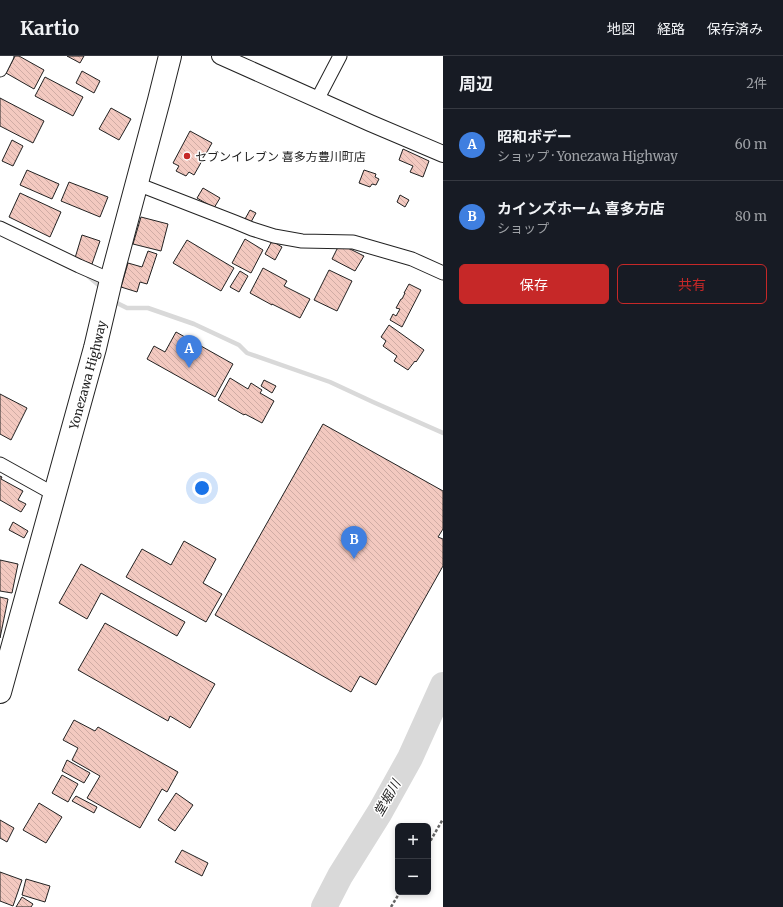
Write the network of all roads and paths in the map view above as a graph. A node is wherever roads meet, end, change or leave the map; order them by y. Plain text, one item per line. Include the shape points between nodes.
1 (7, 56) edge
2 (170, 56) edge
3 (220, 56) edge
4 (340, 56) edge
5 (0, 70) edge
6 (317, 100) junction
7 (443, 154) edge
8 (137, 184) junction
9 (0, 228) edge
10 (443, 273) edge
11 (111, 280) junction
12 (0, 464) edge
13 (54, 494) junction
14 (0, 692) edge
15 (443, 819) edge
16 (431, 840) edge
17 (398, 895) edge
18 (391, 907) edge

1 - 5 street
2 - 8 highway, Yonezawa Highway
3 - 6 street
4 - 6 street
6 - 7 street
8 - 10 street via 274,236 302,241 353,242 412,259
8 - 11 highway, Yonezawa Highway
9 - 11 street
11 - 13 highway, Yonezawa Highway via 95,348
12 - 13 street
13 - 14 highway, Yonezawa Highway
15 - 16 path
17 - 18 path

